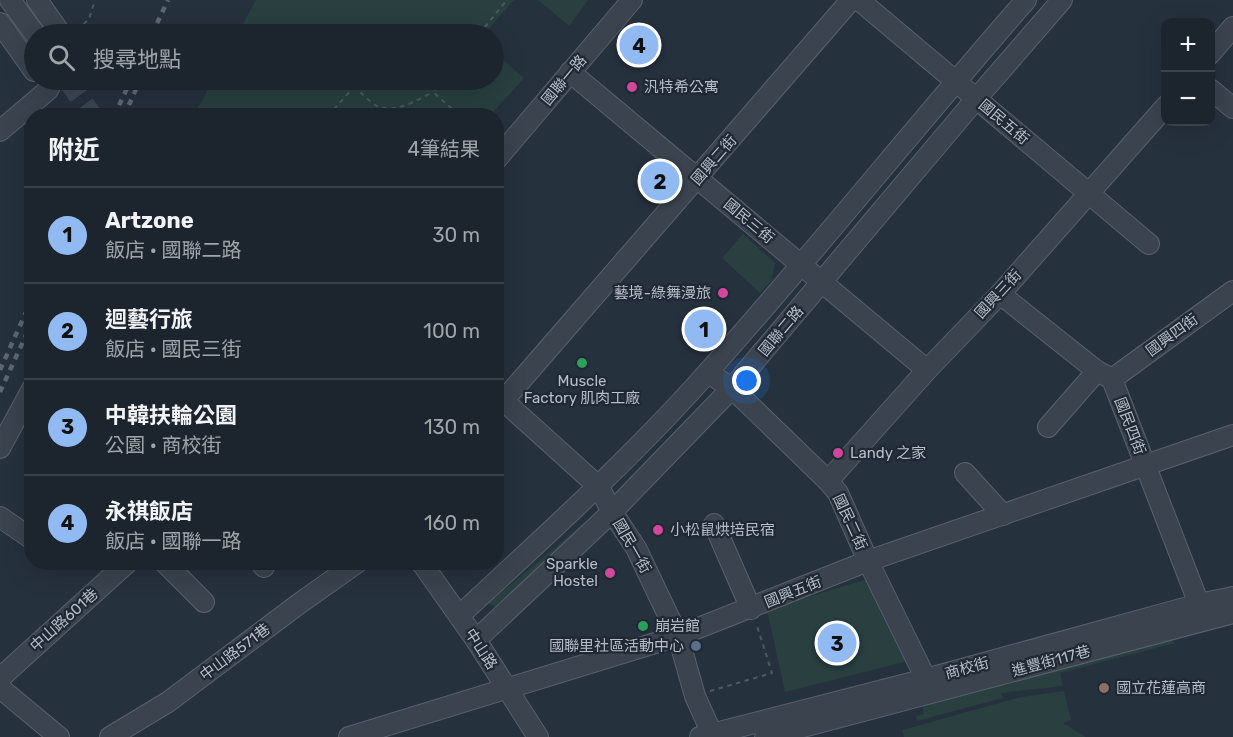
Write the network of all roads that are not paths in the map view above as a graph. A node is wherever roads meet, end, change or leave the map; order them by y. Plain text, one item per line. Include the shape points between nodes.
1 (10, 0) edge
2 (37, 0) edge
3 (632, 0) edge
4 (851, 0) edge
5 (859, 0) edge
6 (1026, 0) edge
7 (1062, 0) edge
8 (0, 23) edge
9 (28, 24) edge
10 (60, 24) edge
11 (1233, 27) edge
12 (1215, 48) edge
13 (24, 57) edge
14 (570, 72) junction
15 (955, 81) junction
16 (40, 90) edge
17 (1215, 93) edge
18 (976, 99) junction
19 (1233, 108) edge
20 (1161, 112) edge
21 (0, 131) edge
22 (504, 150) edge
23 (698, 179) junction
24 (1088, 193) junction
25 (1149, 244) dead end
26 (801, 264) junction
27 (822, 283) junction
28 (1233, 291) edge
29 (1000, 294) junction
30 (927, 370) junction
31 (708, 373) junction
32 (1105, 375) junction
33 (732, 388) junction
34 (504, 393) edge
35 (504, 401) edge
36 (24, 404) edge
37 (1048, 427) dead end
38 (1233, 435) edge
39 (0, 448) edge
40 (1146, 466) junction
41 (965, 474) dead end
42 (828, 480) junction
43 (599, 487) junction
44 (612, 512) junction
45 (1003, 514) junction
46 (0, 517) edge
47 (714, 524) dead end
48 (24, 534) edge
49 (868, 561) junction
50 (119, 570) edge
51 (172, 570) edge
52 (347, 570) edge
53 (427, 570) edge
54 (1233, 597) edge
55 (204, 602) dead end
56 (1199, 604) junction
57 (751, 609) junction
58 (1233, 613) edge
59 (459, 616) junction
60 (678, 636) junction
61 (476, 640) junction
62 (0, 678) edge
63 (926, 679) junction
64 (0, 688) edge
65 (507, 689) junction
66 (706, 736) edge
67 (59, 737) edge
68 (110, 737) edge
69 (350, 737) edge
70 (538, 737) edge
71 (765, 737) edge

1 - 9 street
2 - 10 street
3 - 14 street, 國聯一路
4 - 23 street, 國興二街
5 - 15 street, 國民五街
6 - 15 street, 國聯二路
7 - 18 street, 國聯二路
8 - 13 street
11 - 12 street
14 - 22 street, 國聯一路
14 - 23 street, 國民三街
15 - 18 street, 國民五街
15 - 26 street, 國聯二路
16 - 21 street
17 - 19 street
18 - 24 street, 國民五街
18 - 27 street, 國聯二路
20 - 24 street, 國興三街
23 - 26 street, 國民三街
23 - 34 street, 國興二街
24 - 25 street, 國民五街
24 - 29 street, 國興三街
26 - 27 street, 國民三街
26 - 31 street, 國聯二路
27 - 30 street, 國民三街
27 - 33 street, 國聯二路
28 - 32 street, 國興四街
29 - 30 street, 國興三街
29 - 32 street
30 - 42 street, 國興三街
31 - 33 street, 國民二街
31 - 43 street, 國聯二路
32 - 37 street, 國興四街
32 - 40 street, 國民四街
33 - 42 street, 國民二街
33 - 44 street, 國聯二路
35 - 43 street, 國民一街
36 - 39 street
38 - 40 street, 國興五街
40 - 45 street, 國興五街
40 - 56 street, 國民四街
41 - 45 street
42 - 49 street, 國民二街 via 838,493
43 - 44 street, 國民一街
43 - 59 street, 國聯二路
44 - 60 street, 國民一街 via 636,548
44 - 61 street, 國聯二路
45 - 49 street, 國興五街
46 - 48 street
47 - 57 street
49 - 57 street, 國興五街
49 - 63 street, 國民二街
50 - 62 street, 中山路601巷
51 - 55 street
52 - 68 street, 中山路571巷 via 168,702
53 - 59 street, 中山路
54 - 56 street, 商校街
56 - 63 street, 商校街
57 - 60 street, 國興五街
58 - 71 street, 進豐街117巷
59 - 61 street, 中山路
60 - 65 street, 國興五街
60 - 66 street, 國民一街
61 - 65 street, 中山路
63 - 66 street, 商校街
64 - 67 street
65 - 69 street, 國興五街
65 - 70 street, 中山路

